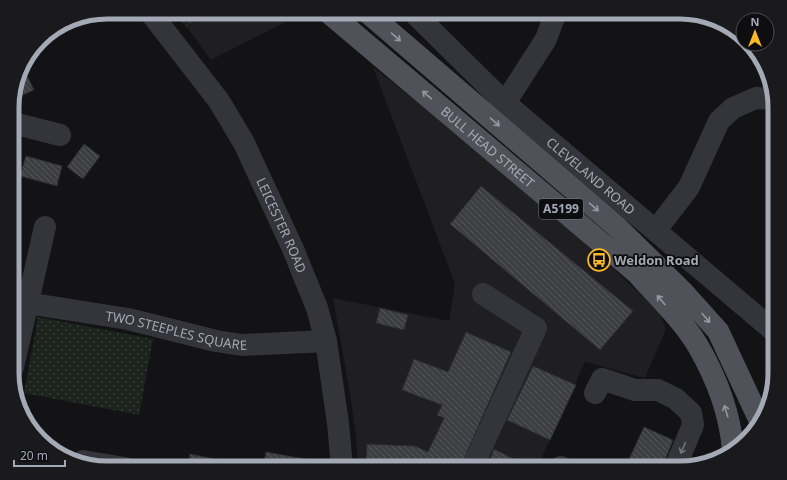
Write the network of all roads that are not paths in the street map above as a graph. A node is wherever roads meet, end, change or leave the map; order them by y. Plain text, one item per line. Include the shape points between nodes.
1 (155, 19) edge
2 (336, 19) edge
3 (375, 19) edge
4 (420, 19) edge
5 (553, 19) edge
6 (767, 99) edge
7 (506, 103) junction
8 (19, 125) edge
9 (60, 135) dead end
10 (45, 227) dead end
11 (656, 230) junction
12 (483, 294) dead end
13 (27, 303) junction
14 (768, 326) edge
15 (19, 340) edge
16 (326, 340) junction
17 (595, 393) dead end
18 (757, 415) edge
19 (732, 444) edge
20 (341, 461) edge
21 (475, 461) edge
22 (678, 461) edge

1 - 16 street, LEICESTER ROAD via 219,101 244,143 293,250 317,308
19 -> 2 main road, BULL HEAD STREET / A5199 via 720,394 698,346 637,273
3 -> 18 main road, BULL HEAD STREET / A5199 via 617,227 684,292 718,331
4 - 7 street, CLEVELAND ROAD
5 - 7 street via 546,39
6 - 11 street via 756,98 733,108 719,121 689,187
7 - 11 street, CLEVELAND ROAD
8 - 9 street
10 - 13 street
11 - 14 street, CLEVELAND ROAD
12 - 21 street via 536,328
13 - 15 street
13 - 16 street, TWO STEEPLES SQUARE via 128,319 242,345
16 - 20 street, LEICESTER ROAD
17 -> 22 street via 602,379 634,390 658,390 681,403 691,413 693,425

